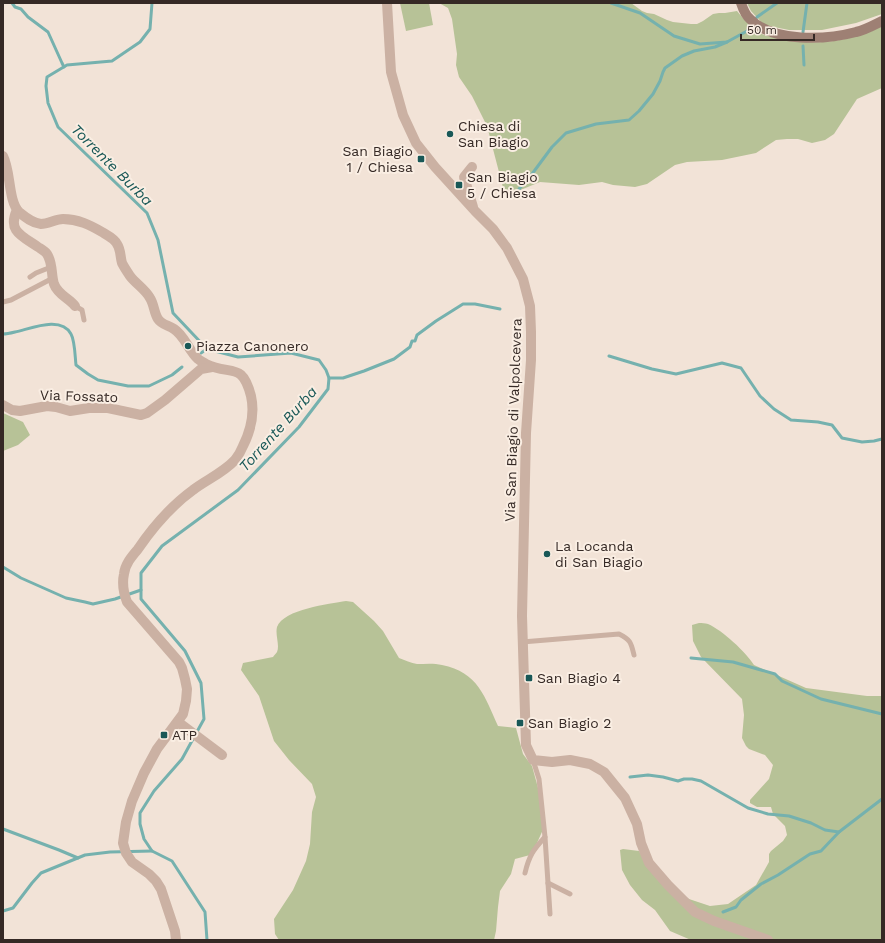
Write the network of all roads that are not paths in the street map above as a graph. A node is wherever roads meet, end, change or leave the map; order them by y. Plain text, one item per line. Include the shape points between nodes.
1 (387, 3) edge
2 (742, 7) edge
3 (882, 21) edge
4 (3, 156) edge
5 (472, 167) dead end
6 (17, 210) junction
7 (475, 211) junction
8 (51, 267) junction
9 (30, 277) dead end
10 (52, 278) junction
11 (3, 302) edge
12 (75, 304) joint
13 (84, 320) dead end
14 (214, 367) junction
15 (3, 405) edge
16 (522, 642) junction
17 (634, 655) dead end
18 (178, 722) junction
19 (222, 755) dead end
20 (533, 760) junction
21 (545, 837) junction
22 (524, 874) dead end
23 (548, 883) junction
24 (570, 894) dead end
25 (550, 914) dead end
26 (176, 940) edge
27 (768, 940) edge

1 - 7 street, Via San Biagio di Valpolcevera via 391,72 403,115 416,142
2 - 3 street via 749,19 771,33 798,37 824,38 858,32
4 - 6 street
5 - 7 street via 464,177
6 - 8 street via 13,223 16,232 47,253
6 - 14 street via 28,220 41,224 62,219 81,221 117,242 122,263 131,277 151,298 157,318 162,324 174,329 199,360
7 - 16 street, Via San Biagio di Valpolcevera via 493,229 510,253 523,279 530,306 531,360 526,433
8 - 9 lane
8 - 10 street
10 - 11 lane
10 - 12 street via 63,296
12 - 13 lane via 82,310
14 - 15 street, Via Fossato via 201,369 164,400 141,415 108,408 70,411 47,406 20,411
14 - 18 street via 236,371 247,385 253,414 247,438 236,459 227,468 178,502 155,526 132,556 124,574 123,586 127,602 182,668 187,690 183,714
16 - 17 lane via 619,634 628,638
16 - 20 street, Via San Biagio di Valpolcevera via 526,746
18 - 19 street
18 - 26 street via 157,749 144,773 132,801 123,843 132,862 149,874 161,889
20 - 21 lane, Via San Biagio di Valpolcevera via 539,779
20 - 27 street via 570,760 590,764 604,772 625,798 637,824 649,863 668,885 695,912
21 - 22 lane via 528,860
21 - 23 lane, Via San Biagio di Valpolcevera
23 - 24 lane
23 - 25 lane, Via San Biagio di Valpolcevera

